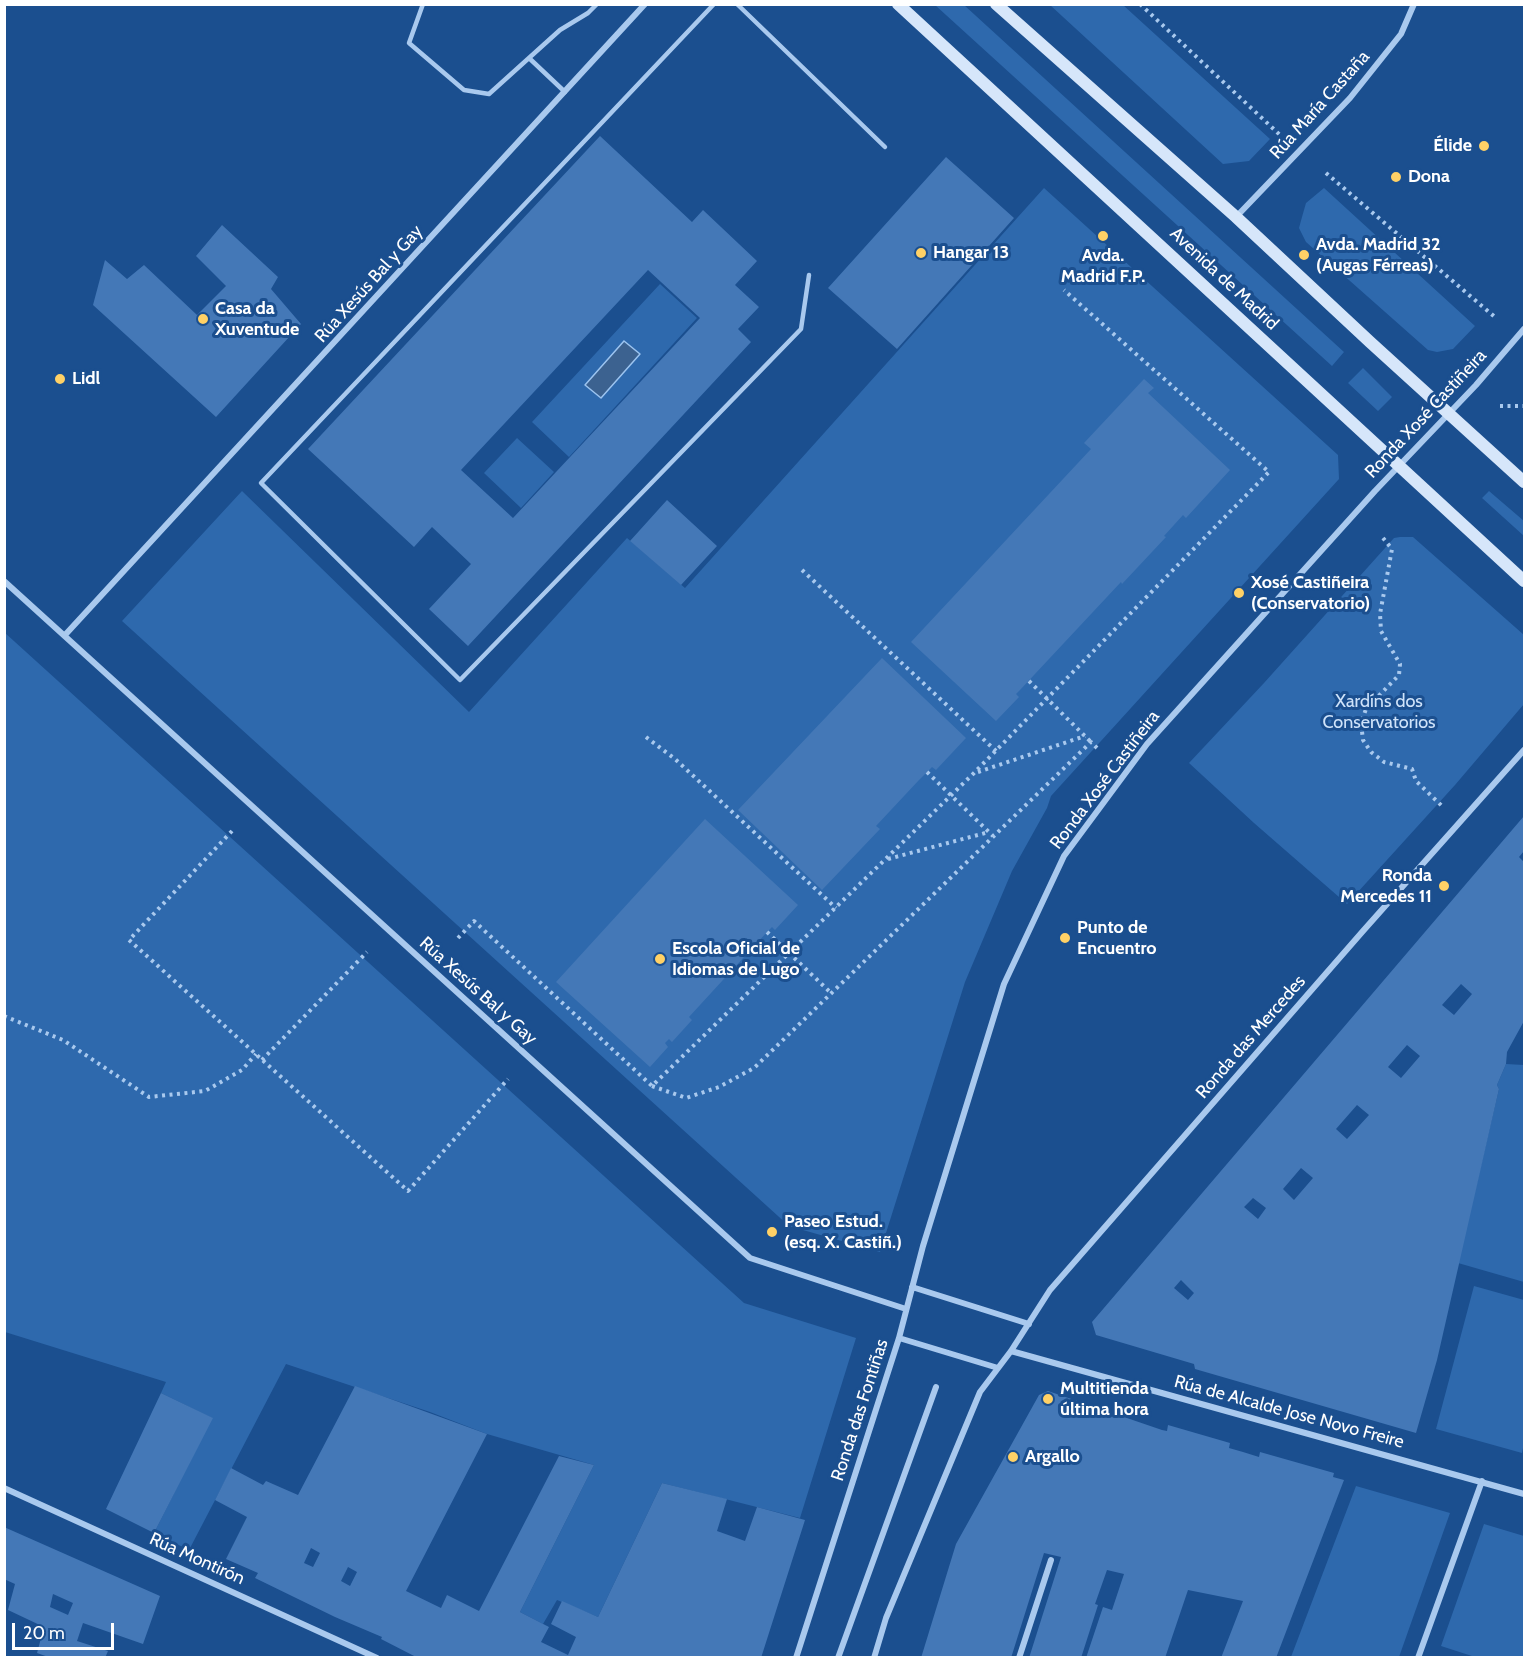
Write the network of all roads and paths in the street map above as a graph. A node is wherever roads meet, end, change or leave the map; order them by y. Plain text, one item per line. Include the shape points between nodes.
1 (423, 4) edge
2 (597, 4) edge
3 (645, 4) edge
4 (714, 4) edge
5 (736, 4) edge
6 (898, 4) edge
7 (996, 4) edge
8 (1140, 4) edge
9 (1414, 4) edge
10 (529, 58) junction
11 (565, 92) junction
12 (1281, 135) dead end
13 (885, 147) dead end
14 (1326, 173) dead end
15 (1236, 217) junction
16 (808, 275) dead end
17 (1064, 290) dead end
18 (1496, 318) dead end
19 (1524, 329) edge
20 (1500, 406) dead end
21 (1524, 406) edge
22 (1450, 413) junction
23 (1399, 467) junction
24 (1524, 482) edge
25 (1383, 538) dead end
26 (802, 570) dead end
27 (4, 580) edge
28 (1524, 581) edge
29 (65, 635) junction
30 (1029, 681) dead end
31 (1085, 736) junction
32 (646, 738) dead end
33 (1091, 742) junction
34 (1099, 750) dead end
35 (1524, 750) edge
36 (996, 751) junction
37 (927, 772) dead end
38 (974, 773) junction
39 (1443, 807) dead end
40 (232, 831) dead end
41 (989, 832) junction
42 (993, 836) junction
43 (886, 859) junction
44 (836, 908) junction
45 (767, 932) dead end
46 (458, 938) dead end
47 (367, 952) dead end
48 (831, 993) junction
49 (4, 1016) edge
50 (256, 1054) junction
51 (262, 1060) junction
52 (508, 1079) dead end
53 (652, 1086) junction
54 (912, 1287) junction
55 (906, 1309) junction
56 (1029, 1324) junction
57 (898, 1338) junction
58 (1011, 1351) junction
59 (998, 1368) junction
60 (936, 1387) dead end
61 (1482, 1481) junction
62 (4, 1488) edge
63 (1524, 1494) edge
64 (1051, 1560) dead end
65 (377, 1658) edge
66 (796, 1658) edge
67 (838, 1658) edge
68 (874, 1658) edge
69 (1019, 1658) edge
70 (1418, 1658) edge

1 - 10 lane via 409,43 465,90 489,94
2 - 10 lane
3 - 11 street, Rúa Xesús Bal y Gay
4 - 16 lane via 261,483 460,680 801,329
5 - 13 lane
6 - 23 street, Avenida de Madrid
7 - 15 street
8 - 12 path
9 - 15 street, Rúa María Castaña via 1401,34 1350,98
10 - 11 lane
11 - 29 street, Rúa Xesús Bal y Gay
14 - 18 path
15 - 22 street
17 - 36 path via 1269,472
19 - 22 street, Ronda Xosé Castiñeira
20 - 21 path
22 - 23 street, Ronda Xosé Castiñeira
22 - 24 street
23 - 28 street, Avenida de Madrid
23 - 54 street, Ronda Xosé Castiñeira via 1147,744 1064,856 1004,984
25 - 39 path via 1392,549 1380,614 1381,631 1400,664 1399,675 1366,709 1361,723 1363,740 1384,762 1412,769 1416,781
26 - 36 path
27 - 29 street, Rúa Xesús Bal y Gay
29 - 55 street, Rúa Xesús Bal y Gay via 750,1258
30 - 31 path, bridge
31 - 33 path, bridge
31 - 38 path
32 - 44 path via 675,759
33 - 34 path
33 - 42 path
35 - 56 street, Ronda das Mercedes via 1050,1290
36 - 38 path
37 - 41 path, bridge
38 - 43 path
40 - 50 path via 129,940
41 - 42 path, bridge
41 - 43 path
42 - 48 path
43 - 44 path
44 - 53 path
45 - 48 path, bridge
46 - 53 path via 474,921
47 - 51 path
48 - 53 path via 754,1068 719,1087 686,1098
49 - 50 path via 63,1040 149,1097 205,1091 242,1070
50 - 51 path
51 - 52 path via 408,1191
54 - 55 street, Ronda das Fontiñas
54 - 56 street
55 - 57 street, Ronda das Fontiñas
56 - 58 street, Ronda das Mercedes
57 - 59 street
57 - 66 street, Ronda das Fontiñas
58 - 59 street
58 - 61 street, Rúa de Alcalde Jose Novo Freire
59 - 68 street via 980,1392 886,1618
60 - 67 street
61 - 63 street, Rúa de Alcalde Jose Novo Freire
61 - 70 street
62 - 65 street, Rúa Montirón
64 - 69 street

